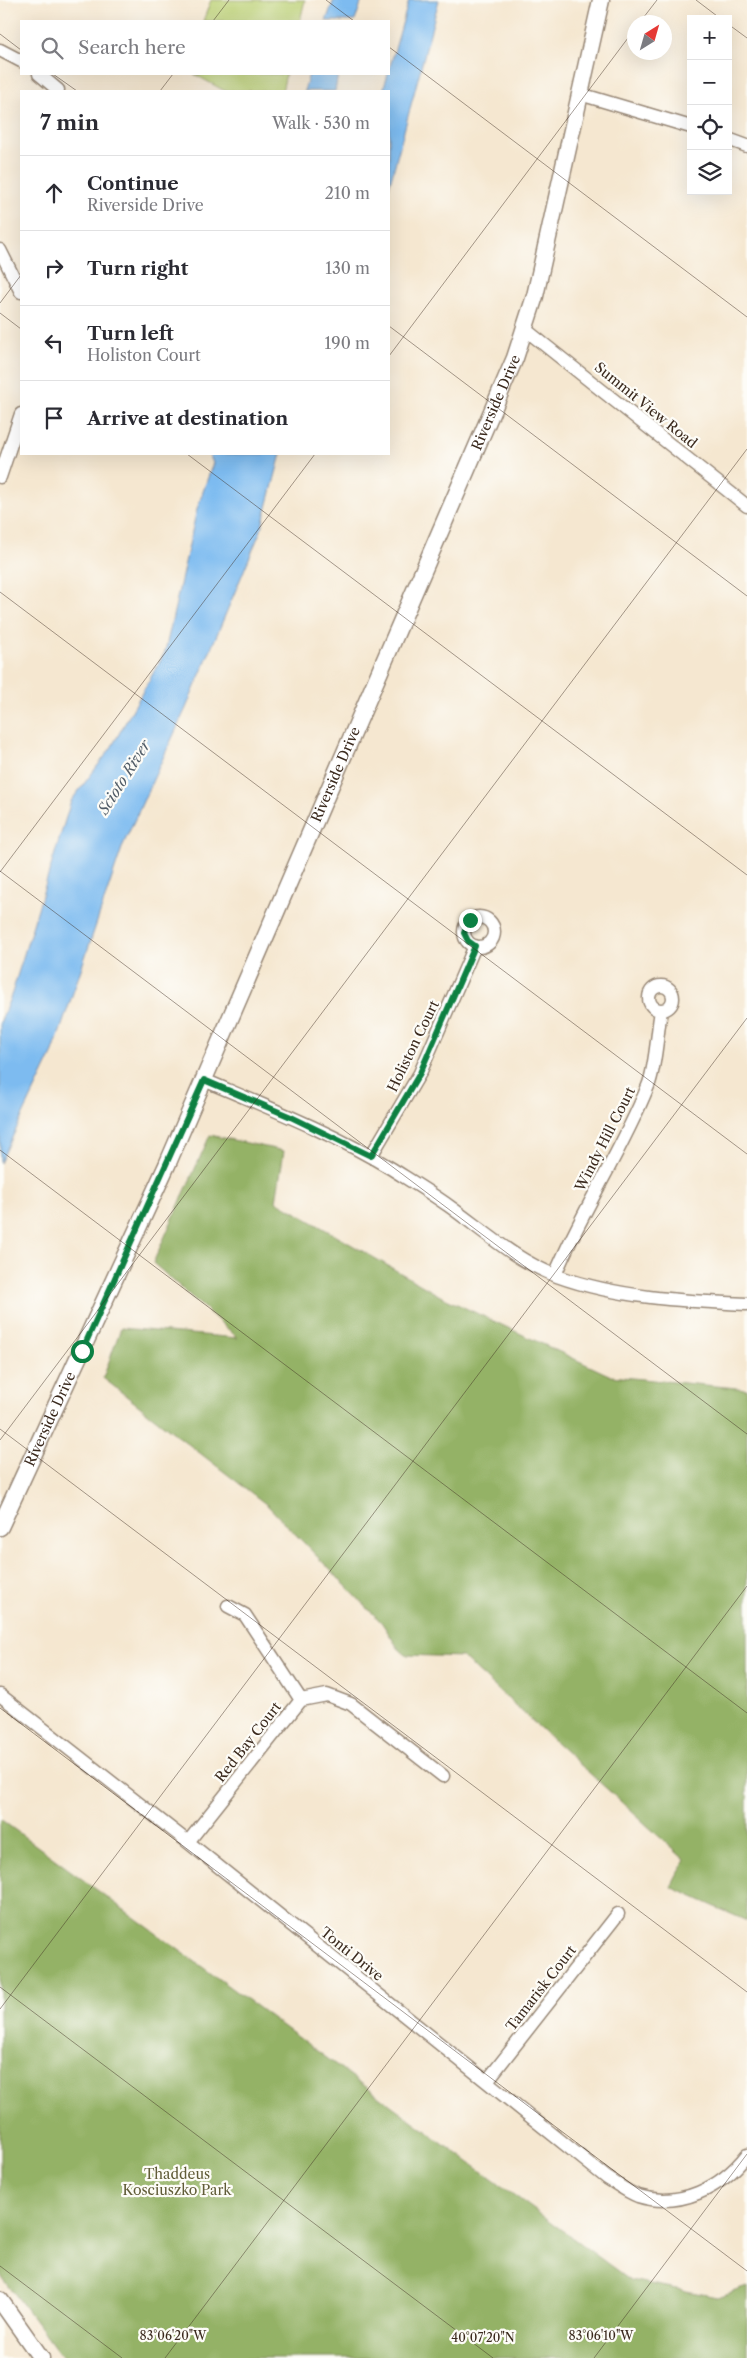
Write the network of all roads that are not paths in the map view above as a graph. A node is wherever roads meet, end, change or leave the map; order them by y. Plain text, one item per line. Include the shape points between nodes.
1 (601, 0) edge
2 (0, 50) edge
3 (20, 61) edge
4 (40, 75) edge
5 (58, 90) edge
6 (580, 94) junction
7 (687, 127) edge
8 (732, 140) edge
9 (747, 146) edge
10 (0, 250) edge
11 (20, 290) edge
12 (526, 330) junction
13 (20, 417) edge
14 (0, 477) edge
15 (747, 506) edge
16 (475, 946) dead end
17 (661, 1011) dead end
18 (204, 1080) junction
19 (371, 1156) junction
20 (555, 1275) junction
21 (747, 1304) edge
22 (0, 1527) edge
23 (228, 1606) dead end
24 (0, 1695) edge
25 (301, 1700) junction
26 (444, 1776) dead end
27 (188, 1842) junction
28 (618, 1914) dead end
29 (487, 2081) junction
30 (747, 2155) edge
31 (0, 2300) edge
32 (42, 2358) edge

1 - 6 main road, Riverside Drive
2 - 3 street
4 - 5 street
6 - 7 street
6 - 12 main road, Riverside Drive
8 - 9 street
10 - 11 street
12 - 15 street, Summit View Road
12 - 18 main road, Riverside Drive
13 - 14 street
16 - 19 street, Holiston Court via 420,1073
17 - 20 street, Windy Hill Court via 649,1084
18 - 19 street
18 - 22 main road, Riverside Drive via 117,1278
19 - 20 street via 450,1207 512,1253
20 - 21 street via 605,1291 671,1300
23 - 25 street via 245,1615
24 - 27 street, Tonti Drive
25 - 26 street, Red Bay Court via 327,1695 351,1704
25 - 27 street, Red Bay Court
27 - 29 street, Tonti Drive
28 - 29 street, Tamarisk Court
29 - 30 street, Tonti Drive via 607,2178 637,2196 672,2200 708,2191 737,2168
31 - 32 main road

